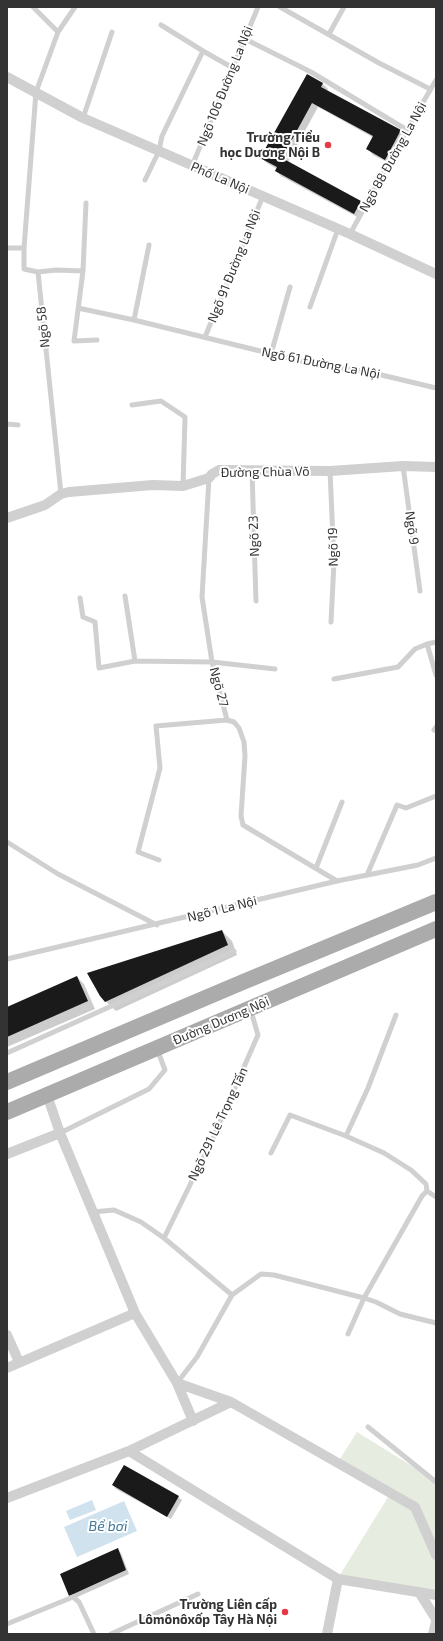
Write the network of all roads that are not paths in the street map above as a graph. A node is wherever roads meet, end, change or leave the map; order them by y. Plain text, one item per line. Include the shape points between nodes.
1 (34, 7) edge
2 (75, 7) edge
3 (258, 7) edge
4 (280, 7) edge
5 (344, 7) edge
6 (161, 25) dead end
7 (58, 32) junction
8 (112, 32) dead end
9 (329, 34) junction
10 (245, 39) junction
11 (203, 51) junction
12 (233, 68) junction
13 (7, 77) edge
14 (436, 80) edge
15 (430, 89) junction
16 (36, 92) junction
17 (83, 118) junction
18 (407, 130) junction
19 (158, 151) junction
20 (192, 166) junction
21 (145, 180) dead end
22 (262, 196) junction
23 (86, 203) dead end
24 (338, 229) junction
25 (350, 234) junction
26 (149, 245) dead end
27 (7, 248) edge
28 (24, 248) junction
29 (83, 271) junction
30 (38, 272) junction
31 (436, 274) edge
32 (290, 287) dead end
33 (310, 307) dead end
34 (78, 308) junction
35 (134, 320) junction
36 (206, 337) junction
37 (97, 340) dead end
38 (271, 354) junction
39 (436, 388) edge
40 (132, 405) dead end
41 (7, 424) edge
42 (18, 425) dead end
43 (403, 466) junction
44 (436, 467) edge
45 (252, 471) junction
46 (330, 472) junction
47 (209, 478) junction
48 (183, 486) junction
49 (61, 494) junction
50 (7, 518) edge
51 (420, 591) dead end
52 (125, 596) dead end
53 (80, 598) dead end
54 (256, 601) dead end
55 (331, 622) dead end
56 (436, 642) edge
57 (427, 644) junction
58 (135, 661) junction
59 (212, 662) junction
60 (275, 669) dead end
61 (436, 675) edge
62 (334, 679) dead end
63 (228, 720) junction
64 (436, 796) edge
65 (342, 802) dead end
66 (7, 842) edge
67 (436, 858) edge
68 (159, 860) dead end
69 (316, 868) junction
70 (367, 875) junction
71 (337, 881) junction
72 (436, 902) edge
73 (157, 924) junction
74 (436, 929) edge
75 (234, 951) dead end
76 (7, 959) edge
77 (250, 1008) junction
78 (396, 1015) dead end
79 (157, 1048) junction
80 (7, 1053) edge
81 (7, 1082) edge
82 (47, 1095) junction
83 (7, 1112) edge
84 (60, 1133) junction
85 (346, 1136) junction
86 (271, 1153) dead end
87 (7, 1154) edge
88 (427, 1191) junction
89 (436, 1197) edge
90 (93, 1212) junction
91 (164, 1238) junction
92 (232, 1295) junction
93 (364, 1298) junction
94 (135, 1313) junction
95 (436, 1323) edge
96 (348, 1334) dead end
97 (7, 1335) edge
98 (19, 1362) junction
99 (7, 1368) edge
100 (178, 1383) junction
101 (231, 1402) junction
102 (193, 1421) junction
103 (368, 1427) dead end
104 (129, 1451) junction
105 (436, 1482) edge
106 (7, 1498) edge
107 (436, 1555) edge
108 (338, 1579) junction
109 (419, 1592) junction
110 (198, 1594) dead end
111 (436, 1595) edge
112 (436, 1621) edge
113 (7, 1624) edge
114 (94, 1634) edge
115 (111, 1634) edge
116 (327, 1634) edge
117 (433, 1634) edge

1 - 7 lane
2 - 7 lane
3 - 10 lane, Ngõ 106 Đường La Nội
4 - 9 lane
5 - 9 lane
6 - 11 lane
7 - 16 lane
8 - 17 lane
9 - 15 lane via 379,64
10 - 12 lane, Ngõ 106 Đường La Nội
10 - 18 lane via 311,72
11 - 12 lane
11 - 19 lane via 162,136
12 - 20 lane, Ngõ 106 Đường La Nội
13 - 16 street, Phố La Nội
14 - 15 lane, Ngõ 88 Đường La Nội
15 - 18 lane, Ngõ 88 Đường La Nội
16 - 17 street, Phố La Nội
16 - 28 lane
17 - 19 street, Phố La Nội
18 - 25 lane, Ngõ 88 Đường La Nội
19 - 20 street, Phố La Nội
19 - 21 lane
20 - 22 street, Phố La Nội
22 - 24 street, Phố La Nội
22 - 36 lane, Ngõ 91 Đường La Nội
23 - 29 lane
24 - 25 street, Phố La Nội
24 - 33 lane
25 - 31 street, Phố La Nội
26 - 35 lane
27 - 28 lane
28 - 30 lane via 24,269
29 - 30 lane
29 - 34 lane
30 - 49 lane, Ngõ 58
32 - 38 lane
34 - 35 lane, Ngõ 61 Đường La Nội
34 - 37 lane via 74,341
35 - 36 lane, Ngõ 61 Đường La Nội
36 - 38 lane, Ngõ 61 Đường La Nội
38 - 39 lane, Ngõ 61 Đường La Nội via 369,372
40 - 48 lane via 161,401 185,417
41 - 42 lane
43 - 44 street, Đường Chùa Võ
43 - 46 street, Đường Chùa Võ
43 - 51 lane, Ngõ 9
45 - 46 street, Đường Chùa Võ
45 - 47 street, Đường Chùa Võ via 219,470
45 - 54 lane, Ngõ 23
46 - 55 lane, Ngõ 19 via 334,562
47 - 48 street, Đường Chùa Võ
47 - 59 lane, Ngõ 27 via 202,597
48 - 49 street, Đường Chùa Võ via 153,484
49 - 50 street, Đường Chùa Võ via 45,504
52 - 58 lane
53 - 58 lane via 83,617 95,622 99,668
56 - 57 lane
57 - 61 lane
57 - 62 lane via 415,649 398,667
58 - 59 lane
59 - 60 lane
59 - 63 lane, Ngõ 27
63 - 68 lane, Ngõ 27 via 156,726 160,768 138,852
63 - 69 lane via 240,728 244,742 241,816 243,825
64 - 70 lane via 406,808 397,805
65 - 69 lane
66 - 73 lane via 58,874
67 - 70 lane, Ngõ 1 La Nội via 418,865
69 - 71 lane
70 - 71 lane, Ngõ 1 La Nội
71 - 73 lane, Ngõ 1 La Nội
72 - 81 main road
73 - 76 lane, Ngõ 1 La Nội
74 - 77 main road, Đường Dương Nội
75 - 80 lane
77 - 79 main road, Đường Dương Nội
77 - 91 lane, Ngõ 291 Lê Trọng Tấn via 258,1035
78 - 85 lane via 368,1088
79 - 82 main road, Đường Dương Nội
79 - 84 lane via 165,1070 149,1089
82 - 83 main road, Đường Dương Nội
82 - 84 street
84 - 87 street
84 - 90 street
85 - 86 lane via 290,1115
85 - 88 lane via 384,1153 411,1170 426,1184
88 - 89 lane
88 - 93 lane
90 - 91 lane via 114,1210 142,1222
90 - 94 street
91 - 92 lane
92 - 93 lane via 262,1274
92 - 100 lane via 197,1357
93 - 95 lane via 400,1314
93 - 96 lane
94 - 98 street
94 - 100 street
97 - 98 street
98 - 99 street
100 - 101 street
100 - 102 street
101 - 102 street
101 - 107 street via 415,1507
102 - 104 street
103 - 105 lane
104 - 106 street
104 - 108 street
108 - 109 street
108 - 116 street
109 - 111 street
109 - 112 street
110 - 115 lane
112 - 117 street
113 - 114 lane via 73,1597 79,1602

